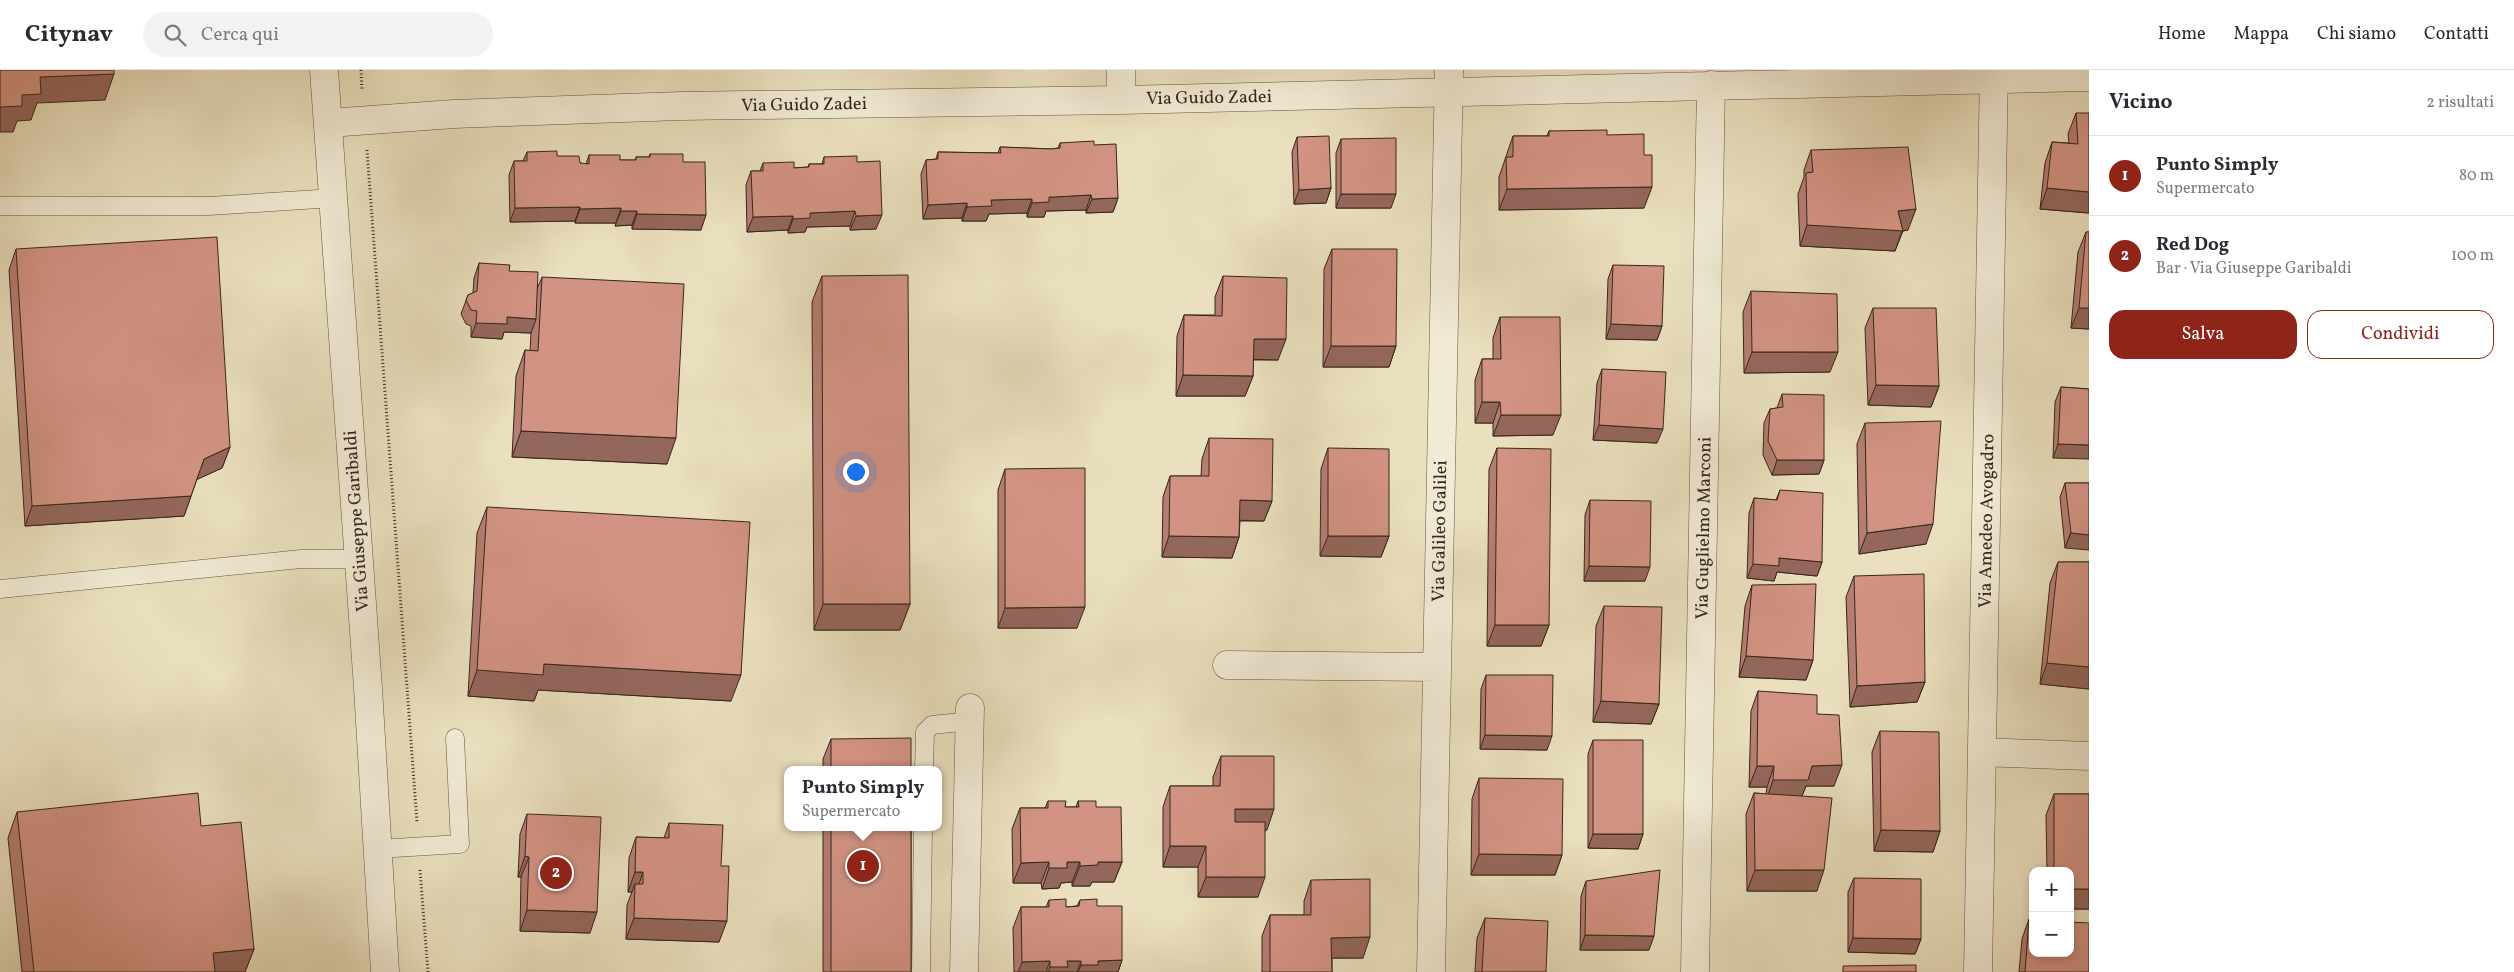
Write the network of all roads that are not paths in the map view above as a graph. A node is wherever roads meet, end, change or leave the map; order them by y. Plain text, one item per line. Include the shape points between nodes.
1 (324, 70) edge
2 (1121, 70) edge
3 (1994, 75) edge
4 (2089, 77) edge
5 (1780, 78) edge
6 (1449, 80) edge
7 (1711, 85) junction
8 (1121, 100) junction
9 (329, 123) junction
10 (334, 198) junction
11 (0, 206) edge
12 (359, 559) junction
13 (0, 589) edge
14 (1228, 666) dead end
15 (1436, 667) junction
16 (970, 714) joint
17 (455, 738) dead end
18 (1982, 752) junction
19 (2089, 756) edge
20 (924, 766) edge
21 (923, 831) edge
22 (378, 849) junction
23 (385, 972) edge
24 (921, 972) edge
25 (964, 972) edge
26 (1431, 972) edge
27 (1695, 972) edge
28 (1978, 972) edge

1 - 9 street, Via Giuseppe Garibaldi
2 - 8 street
3 - 4 street, Via Guido Zadei
3 - 5 street, Via Guido Zadei
3 - 18 street, Via Amedeo Avogadro
5 - 7 street, Via Guido Zadei
6 - 7 street, Via Guido Zadei
6 - 8 street, Via Guido Zadei
6 - 15 street, Via Galileo Galilei
7 - 27 street, Via Guglielmo Marconi
8 - 9 street, Via Guido Zadei via 681,106 454,114
9 - 10 street, Via Giuseppe Garibaldi
10 - 11 lane via 209,206
10 - 12 street, Via Giuseppe Garibaldi
12 - 13 lane via 301,559
12 - 22 street, Via Giuseppe Garibaldi
14 - 15 street
15 - 26 street, Via Galileo Galilei
16 - 20 lane via 932,726 924,732
16 - 25 street
17 - 22 lane via 460,844
18 - 19 street
18 - 28 street, Via Amedeo Avogadro
21 - 24 lane
22 - 23 street, Via Giuseppe Garibaldi

